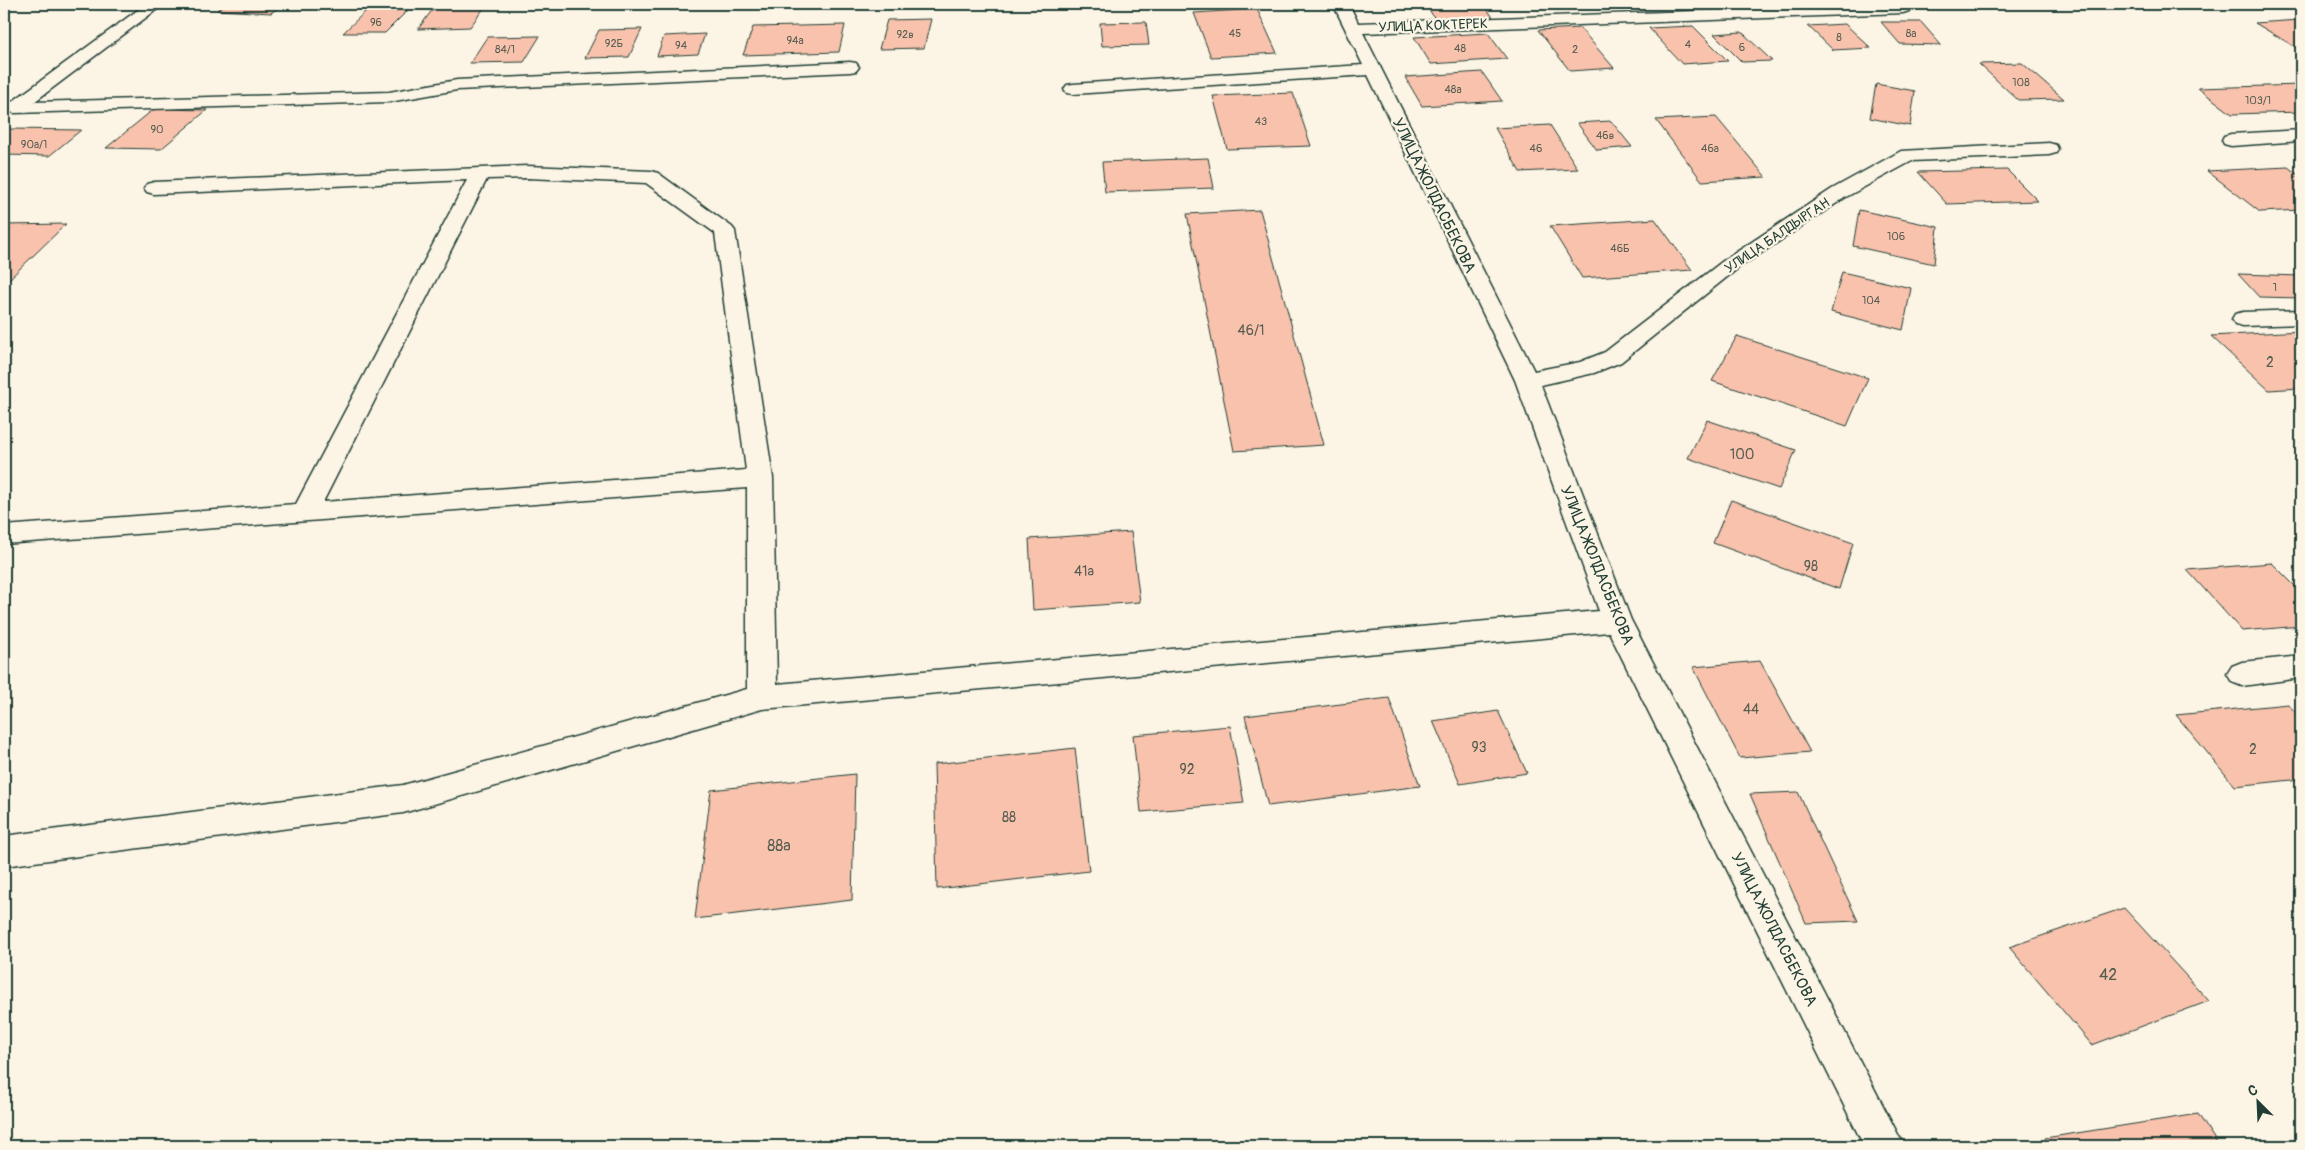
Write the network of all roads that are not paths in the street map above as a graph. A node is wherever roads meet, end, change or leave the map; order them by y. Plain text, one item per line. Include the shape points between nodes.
1 (156, 4) edge
2 (1341, 4) edge
3 (1903, 8) dead end
4 (1353, 28) junction
5 (850, 67) dead end
6 (1373, 70) junction
7 (1073, 89) dead end
8 (9, 110) edge
9 (2301, 135) edge
10 (2230, 140) dead end
11 (2049, 149) dead end
12 (480, 175) junction
13 (154, 188) dead end
14 (2301, 317) edge
15 (2244, 319) dead end
16 (1527, 380) junction
17 (760, 478) junction
18 (305, 512) junction
19 (4, 535) edge
20 (1617, 620) junction
21 (2301, 667) edge
22 (2242, 674) dead end
23 (762, 697) junction
24 (5, 852) edge
25 (1885, 1146) edge

1 - 8 street
2 - 4 street, УЛИЦА ЖОЛДАСБЕКОВА
3 - 4 street, УЛИЦА КОКТЕРЕК
4 - 6 street, УЛИЦА ЖОЛДАСБЕКОВА
5 - 8 street via 456,85 389,97
6 - 7 street
6 - 16 street, УЛИЦА ЖОЛДАСБЕКОВА
9 - 10 street
11 - 16 street, УЛИЦА БАЛДЫРГАН via 1908,155 1839,193 1730,265 1613,357 1586,368
12 - 13 street
12 - 17 street via 527,172 651,177 725,231
12 - 18 street
14 - 15 street
16 - 20 street, УЛИЦА ЖОЛДАСБЕКОВА
17 - 18 street
17 - 23 street
18 - 19 street
20 - 23 street
20 - 25 street, УЛИЦА ЖОЛДАСБЕКОВА
21 - 22 street
23 - 24 street via 403,799

